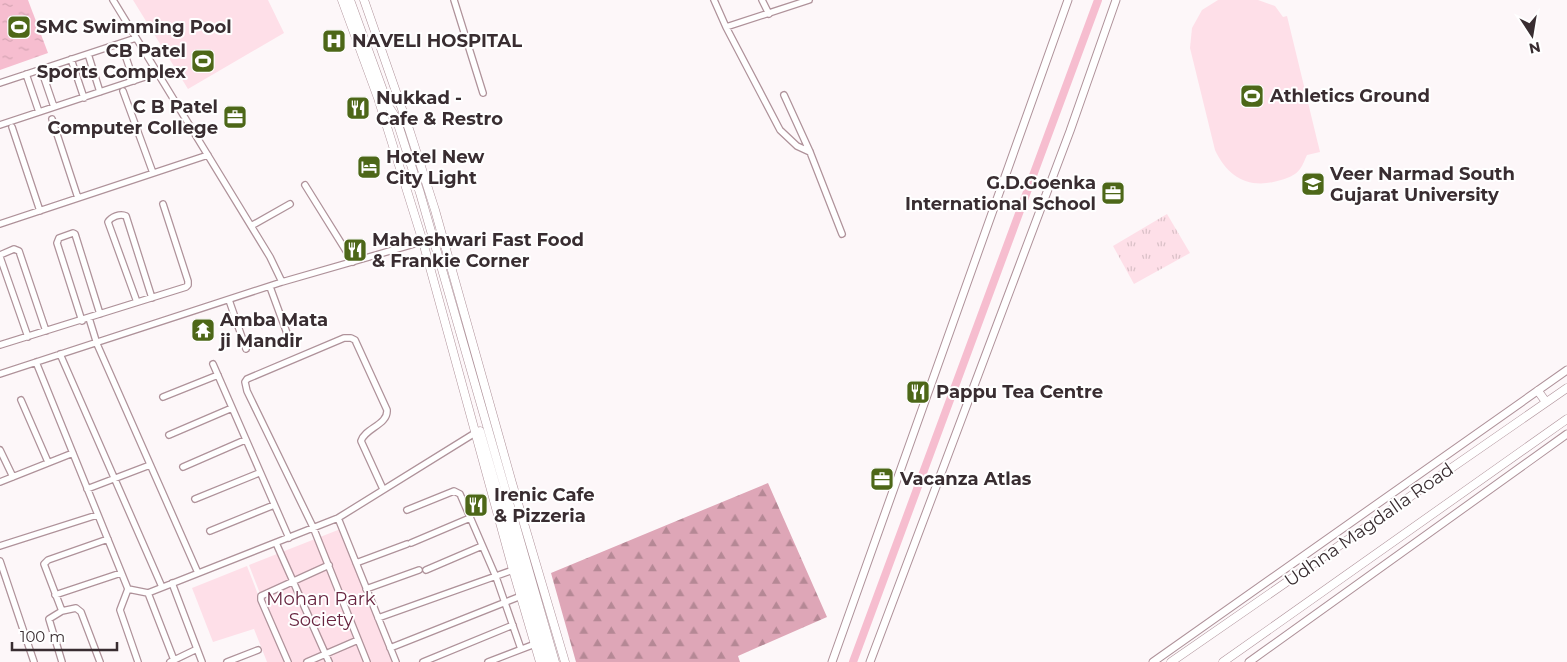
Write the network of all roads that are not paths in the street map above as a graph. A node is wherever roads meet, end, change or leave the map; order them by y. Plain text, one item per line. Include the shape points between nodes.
1 (113, 0) edge
2 (342, 0) edge
3 (350, 0) edge
4 (364, 0) edge
5 (454, 0) edge
6 (714, 0) edge
7 (762, 0) edge
8 (809, 0) edge
9 (1068, 0) edge
10 (1116, 0) edge
11 (769, 14) junction
12 (726, 27) junction
13 (136, 38) junction
14 (121, 43) junction
15 (88, 54) junction
16 (71, 60) junction
17 (41, 69) junction
18 (157, 73) junction
19 (26, 74) junction
20 (134, 81) junction
21 (0, 83) edge
22 (123, 91) dead end
23 (100, 92) junction
24 (483, 93) dead end
25 (784, 95) dead end
26 (84, 98) junction
27 (54, 108) junction
28 (39, 112) junction
29 (52, 119) dead end
30 (0, 125) edge
31 (12, 127) dead end
32 (810, 152) junction
33 (208, 155) junction
34 (153, 174) junction
35 (305, 186) dead end
36 (78, 198) junction
37 (163, 204) dead end
38 (290, 204) dead end
39 (40, 210) junction
40 (0, 224) edge
41 (251, 226) junction
42 (842, 234) dead end
43 (442, 236) junction
44 (427, 240) junction
45 (0, 256) edge
46 (353, 262) junction
47 (282, 282) junction
48 (270, 286) junction
49 (152, 298) junction
50 (229, 300) junction
51 (137, 302) junction
52 (100, 314) junction
53 (89, 318) junction
54 (82, 321) junction
55 (46, 331) junction
56 (288, 336) dead end
57 (28, 337) junction
58 (97, 344) junction
59 (0, 345) edge
60 (246, 349) dead end
61 (60, 354) junction
62 (36, 362) junction
63 (213, 364) dead end
64 (1567, 370) edge
65 (0, 374) edge
66 (218, 375) junction
67 (1567, 388) edge
68 (1538, 390) junction
69 (163, 397) dead end
70 (21, 400) dead end
71 (1546, 402) junction
72 (232, 408) junction
73 (1567, 419) edge
74 (475, 433) junction
75 (1567, 434) edge
76 (169, 435) dead end
77 (245, 440) junction
78 (0, 450) edge
79 (73, 453) junction
80 (48, 462) junction
81 (150, 465) junction
82 (183, 467) dead end
83 (260, 472) junction
84 (12, 477) junction
85 (115, 479) junction
86 (0, 482) edge
87 (87, 489) junction
88 (383, 489) junction
89 (195, 499) dead end
90 (274, 505) junction
91 (406, 510) dead end
92 (98, 515) junction
93 (338, 518) junction
94 (470, 518) junction
95 (313, 527) junction
96 (210, 531) dead end
97 (289, 538) junction
98 (108, 539) junction
99 (276, 543) junction
100 (0, 546) edge
101 (482, 546) junction
102 (0, 561) edge
103 (356, 563) junction
104 (329, 565) junction
105 (513, 570) junction
106 (121, 573) junction
107 (198, 573) junction
108 (496, 577) junction
109 (292, 582) junction
110 (172, 583) junction
111 (162, 587) junction
112 (128, 589) junction
113 (366, 589) junction
114 (148, 592) junction
115 (55, 595) junction
116 (521, 596) junction
117 (504, 602) junction
118 (62, 611) junction
119 (378, 618) junction
120 (513, 625) junction
121 (358, 640) junction
122 (535, 644) junction
123 (390, 648) junction
124 (521, 649) junction
125 (198, 650) junction
126 (258, 650) dead end
127 (326, 655) junction
128 (172, 661) edge
129 (34, 662) edge
130 (62, 662) edge
131 (100, 662) edge
132 (138, 662) edge
133 (202, 662) edge
134 (228, 662) edge
135 (288, 662) edge
136 (307, 662) edge
137 (329, 662) edge
138 (367, 662) edge
139 (396, 662) edge
140 (423, 662) edge
141 (488, 662) edge
142 (540, 662) edge
143 (547, 662) edge
144 (555, 662) edge
145 (566, 662) edge
146 (832, 662) edge
147 (870, 662) edge
148 (1153, 662) edge
149 (1171, 662) edge
150 (1223, 662) edge
151 (1249, 662) edge

1 - 13 street
2 - 44 main road
3 - 44 main road via 389,107 390,120
4 - 43 main road via 411,134
5 - 24 street
6 - 12 street
7 - 11 street
8 - 11 street
9 - 146 street
10 - 147 street via 1070,131
11 - 12 street
12 - 32 street via 780,130 797,146
13 - 14 street
13 - 18 street
14 - 15 street
14 - 20 street
15 - 16 street
15 - 23 street
16 - 17 street
16 - 26 street
17 - 19 street
17 - 27 street
18 - 20 street
18 - 33 street
19 - 21 street
19 - 28 street
20 - 23 street
22 - 34 street
23 - 26 street
25 - 32 street
26 - 27 street
27 - 28 street
28 - 30 street
29 - 36 street
31 - 39 street
32 - 42 street
33 - 34 street
33 - 41 street
34 - 36 street
35 - 46 street
36 - 39 street
37 - 49 street via 188,285
38 - 41 street
39 - 40 street
41 - 47 street
43 - 44 street
43 - 145 main road
44 - 46 street
44 - 74 main road
44 - 143 main road
44 - 144 main road
45 - 55 street via 14,249 19,251
45 - 57 street
46 - 47 street
47 - 48 street
48 - 50 street
48 - 56 street
49 - 51 street
49 - 51 street via 126,216 120,215 108,222
50 - 58 street
50 - 60 street
51 - 52 street
52 - 53 street
52 - 54 street via 75,234 59,238 57,243
53 - 54 street
53 - 58 street
54 - 55 street
55 - 57 street
57 - 59 street
58 - 61 street
58 - 81 street
61 - 62 street
61 - 85 street
62 - 65 street
62 - 79 street
63 - 66 street
64 - 68 street
66 - 69 street
66 - 72 street
67 - 71 main road, Udhna Magdalla Road
68 - 71 main road
68 - 148 street
70 - 80 street
71 - 149 main road, Udhna Magdalla Road
72 - 76 street
72 - 77 street
73 - 150 main road, Udhna Magdalla Road
74 - 88 street
74 - 105 main road
75 - 151 street
77 - 82 street
77 - 83 street
78 - 84 street
79 - 80 street
79 - 87 street
80 - 84 street
81 - 85 street
81 - 107 street
83 - 89 street
83 - 90 street
84 - 86 street
85 - 87 street
85 - 111 street
87 - 92 street
88 - 93 street
88 - 95 street via 360,441 388,414 355,340 344,338 250,377 245,382 247,390
90 - 96 street
90 - 97 street
91 - 94 street via 454,490 460,494
92 - 98 street
92 - 100 street
93 - 95 street
93 - 103 street
94 - 101 street
94 - 103 street
95 - 97 street
95 - 104 street
97 - 99 street
98 - 106 street
98 - 115 street via 45,562
99 - 107 street
99 - 109 street
101 - 108 street
101 - 113 street
102 - 129 street
103 - 113 street
104 - 109 street
104 - 121 street
105 - 108 street
105 - 116 main road
106 - 112 street
106 - 115 street
107 - 110 street
108 - 117 street
108 - 119 street
109 - 127 street
109 - 135 street via 261,596
110 - 111 street
110 - 125 street
111 - 114 street
112 - 114 street
112 - 132 street via 120,610
113 - 119 street
114 - 128 street
115 - 118 street
116 - 117 street
116 - 122 main road
117 - 120 street
117 - 123 street
118 - 130 street via 50,617 49,622
118 - 131 street via 76,608 81,612
119 - 123 street
120 - 124 street
120 - 140 street
121 - 127 street
121 - 138 street
122 - 124 street
122 - 142 main road
123 - 139 street
124 - 141 street
125 - 128 street
125 - 133 street
126 - 134 street
127 - 136 street
127 - 137 street

